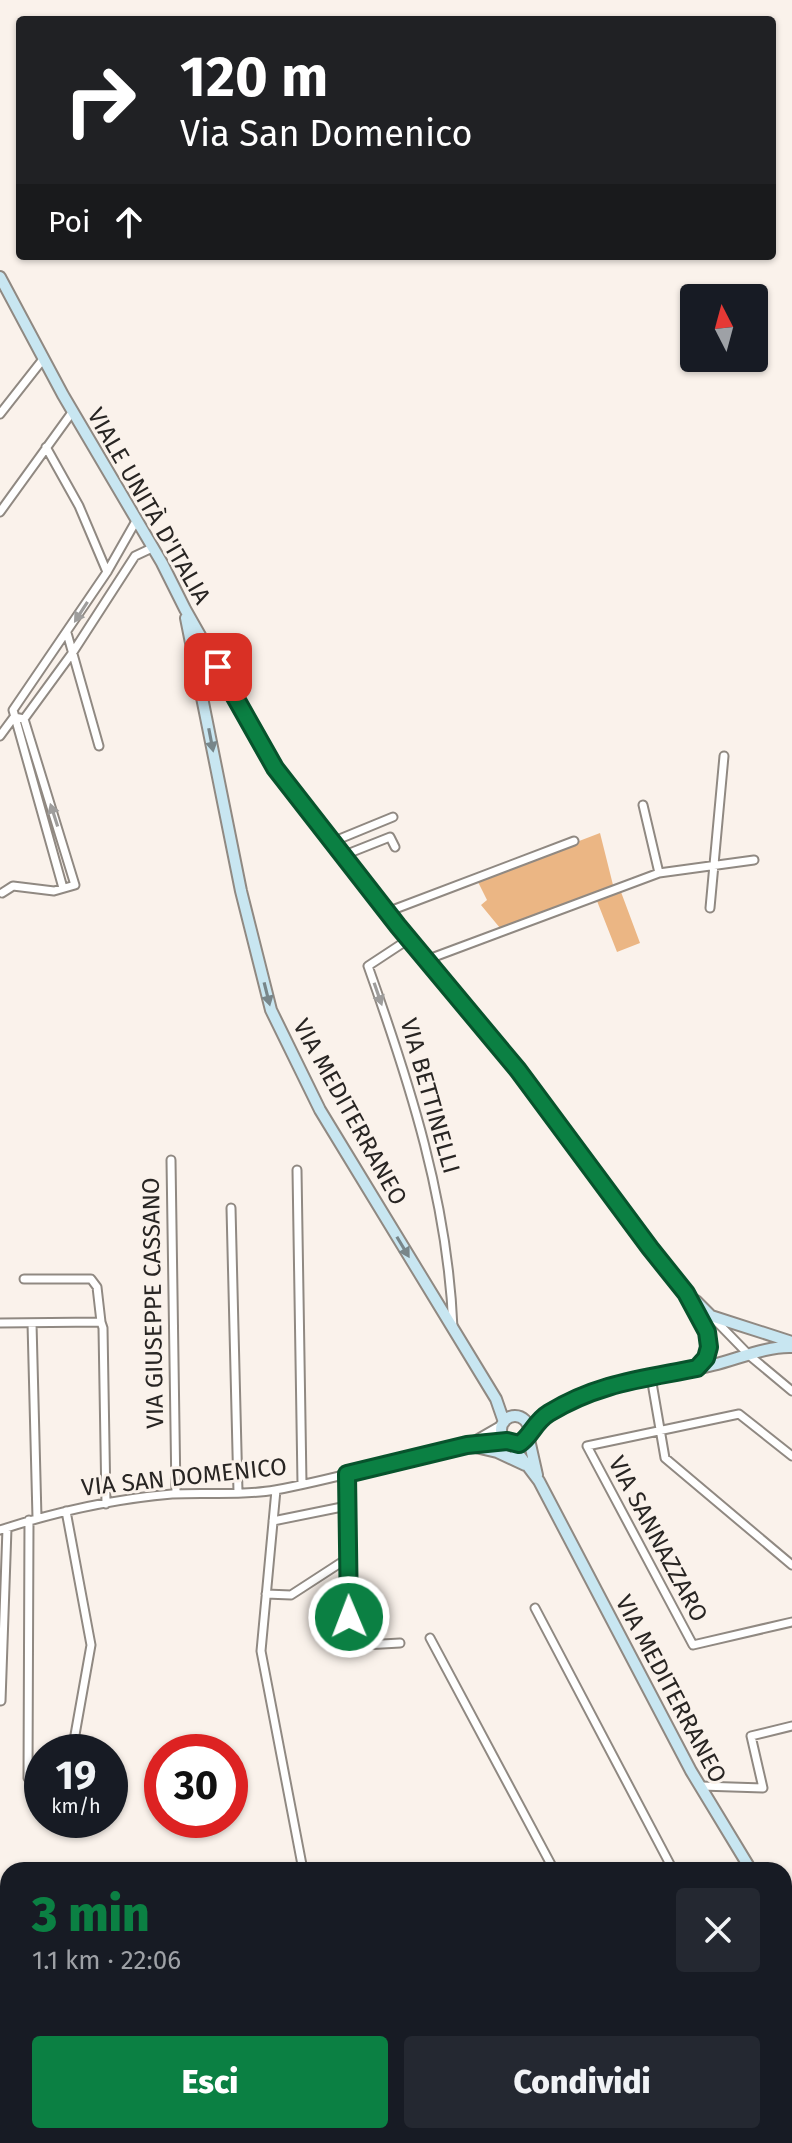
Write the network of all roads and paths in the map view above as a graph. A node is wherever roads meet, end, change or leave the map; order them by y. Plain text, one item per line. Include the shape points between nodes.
1 (0, 277) edge
2 (44, 358) junction
3 (73, 411) junction
4 (0, 414) edge
5 (46, 447) junction
6 (0, 512) edge
7 (136, 521) junction
8 (152, 548) junction
9 (107, 572) junction
10 (185, 609) junction
11 (67, 632) junction
12 (73, 652) junction
13 (218, 667) junction
14 (198, 678) junction
15 (14, 717) junction
16 (24, 719) junction
17 (0, 736) edge
18 (99, 746) dead end
19 (724, 756) dead end
20 (643, 805) dead end
21 (393, 817) dead end
22 (574, 841) dead end
23 (332, 842) junction
24 (395, 847) dead end
25 (342, 856) junction
26 (754, 860) dead end
27 (714, 865) junction
28 (659, 873) junction
29 (66, 888) junction
30 (2, 893) dead end
31 (710, 908) dead end
32 (387, 912) junction
33 (409, 939) junction
34 (426, 960) junction
35 (171, 1160) dead end
36 (297, 1170) dead end
37 (231, 1208) dead end
38 (24, 1279) dead end
39 (451, 1287) junction
40 (686, 1293) junction
41 (435, 1300) junction
42 (711, 1316) junction
43 (101, 1322) junction
44 (0, 1323) edge
45 (32, 1323) junction
46 (453, 1329) junction
47 (792, 1344) edge
48 (750, 1356) junction
49 (697, 1368) junction
50 (651, 1377) junction
51 (792, 1391) edge
52 (503, 1423) junction
53 (659, 1431) junction
54 (529, 1433) junction
55 (509, 1442) junction
56 (467, 1445) junction
57 (792, 1456) edge
58 (528, 1467) junction
59 (347, 1474) junction
60 (539, 1481) junction
61 (302, 1484) junction
62 (276, 1490) junction
63 (238, 1492) junction
64 (176, 1494) junction
65 (106, 1504) junction
66 (347, 1506) junction
67 (66, 1511) junction
68 (33, 1519) junction
69 (273, 1521) junction
70 (4, 1529) edge
71 (348, 1558) junction
72 (792, 1565) edge
73 (266, 1594) junction
74 (535, 1608) dead end
75 (792, 1622) edge
76 (430, 1638) dead end
77 (400, 1643) dead end
78 (1, 1701) edge
79 (792, 1726) edge
80 (29, 1734) edge
81 (75, 1734) edge
82 (701, 1786) junction
83 (301, 1862) edge
84 (550, 1862) edge
85 (669, 1862) edge
86 (746, 1862) edge

1 - 2 main road, VIALE UNITÀ D'ITALIA
2 - 3 main road, VIALE UNITÀ D'ITALIA
2 - 4 street
3 - 5 street
3 - 7 main road, VIALE UNITÀ D'ITALIA
5 - 6 street
5 - 9 street
7 - 8 main road, VIALE UNITÀ D'ITALIA
7 - 9 street
8 - 10 main road, VIALE UNITÀ D'ITALIA
8 - 12 street via 135,556
9 -> 11 street
10 - 13 main road, VIALE UNITÀ D'ITALIA
10 - 14 main road, VIA MEDITERRANEO
11 - 12 street
11 - 15 street via 13,710
12 - 16 street
12 - 18 street
13 - 14 main road via 207,667
13 - 23 main road, VIALE UNITÀ D'ITALIA via 275,768
14 -> 41 main road, VIA MEDITERRANEO via 271,1010 320,1110
15 - 16 street
15 - 17 street
15 - 29 street
29 -> 16 street via 75,885 70,864
19 - 27 street
20 - 28 street
21 - 23 street
22 - 32 street
23 - 25 main road, VIALE UNITÀ D'ITALIA
24 - 25 street via 390,837
25 - 32 main road, VIALE UNITÀ D'ITALIA
26 - 27 street
27 - 28 street
27 - 31 street
28 - 34 street
29 - 30 street via 13,886
32 - 33 main road, VIALE UNITÀ D'ITALIA
33 - 34 main road, VIALE UNITÀ D'ITALIA
33 -> 39 street, VIA BETTINELLI via 368,966 406,1075 437,1194
34 - 40 main road, VIALE UNITÀ D'ITALIA via 518,1070
35 - 64 street, VIA GIUSEPPE CASSANO
36 - 61 street
37 - 63 street
38 - 43 street via 91,1279 97,1287
39 - 41 street
39 - 46 street, VIA BETTINELLI
40 - 42 main road
40 - 49 main road, VIALE UNITÀ D'ITALIA via 707,1332 706,1358
41 - 46 main road, VIA MEDITERRANEO
42 - 47 main road
42 - 48 street
43 - 45 street
43 - 65 street
44 - 45 street
45 - 68 street
46 - 52 main road, VIA MEDITERRANEO via 496,1399
47 - 48 main road
48 - 49 main road
48 - 51 street
49 - 50 main road
50 - 53 street
50 - 54 main road via 603,1386 544,1416
52 - 54 main road via 520,1417
52 - 55 main road via 502,1434
52 - 56 street, VIA SAN DOMENICO
53 - 57 street via 739,1414
53 - 72 street via 665,1458
53 - 75 street, VIA SANNAZZARO via 587,1446 689,1641 698,1645
54 - 55 main road via 523,1442
54 - 60 main road
55 - 56 street, VIA SAN DOMENICO
55 - 58 main road
56 - 58 main road
56 - 59 street, VIA SAN DOMENICO
58 - 60 main road
59 - 61 street, VIA SAN DOMENICO
59 - 66 street
60 - 82 main road, VIA MEDITERRANEO
61 - 62 street, VIA SAN DOMENICO
62 - 63 street, VIA SAN DOMENICO
62 - 69 street
63 - 64 street, VIA SAN DOMENICO
64 - 65 street, VIA SAN DOMENICO
65 - 67 street, VIA SAN DOMENICO
66 - 69 street
66 - 71 street
67 - 68 street, VIA SAN DOMENICO
67 - 81 street via 91,1645
68 - 70 street, VIA SAN DOMENICO
68 - 80 street
69 - 73 street
70 - 78 street
71 - 73 street via 291,1595
71 - 77 street via 347,1646
73 - 83 street via 261,1651
74 - 85 street
76 - 84 street
79 - 82 street via 751,1736 763,1788
82 - 86 main road, VIA MEDITERRANEO

